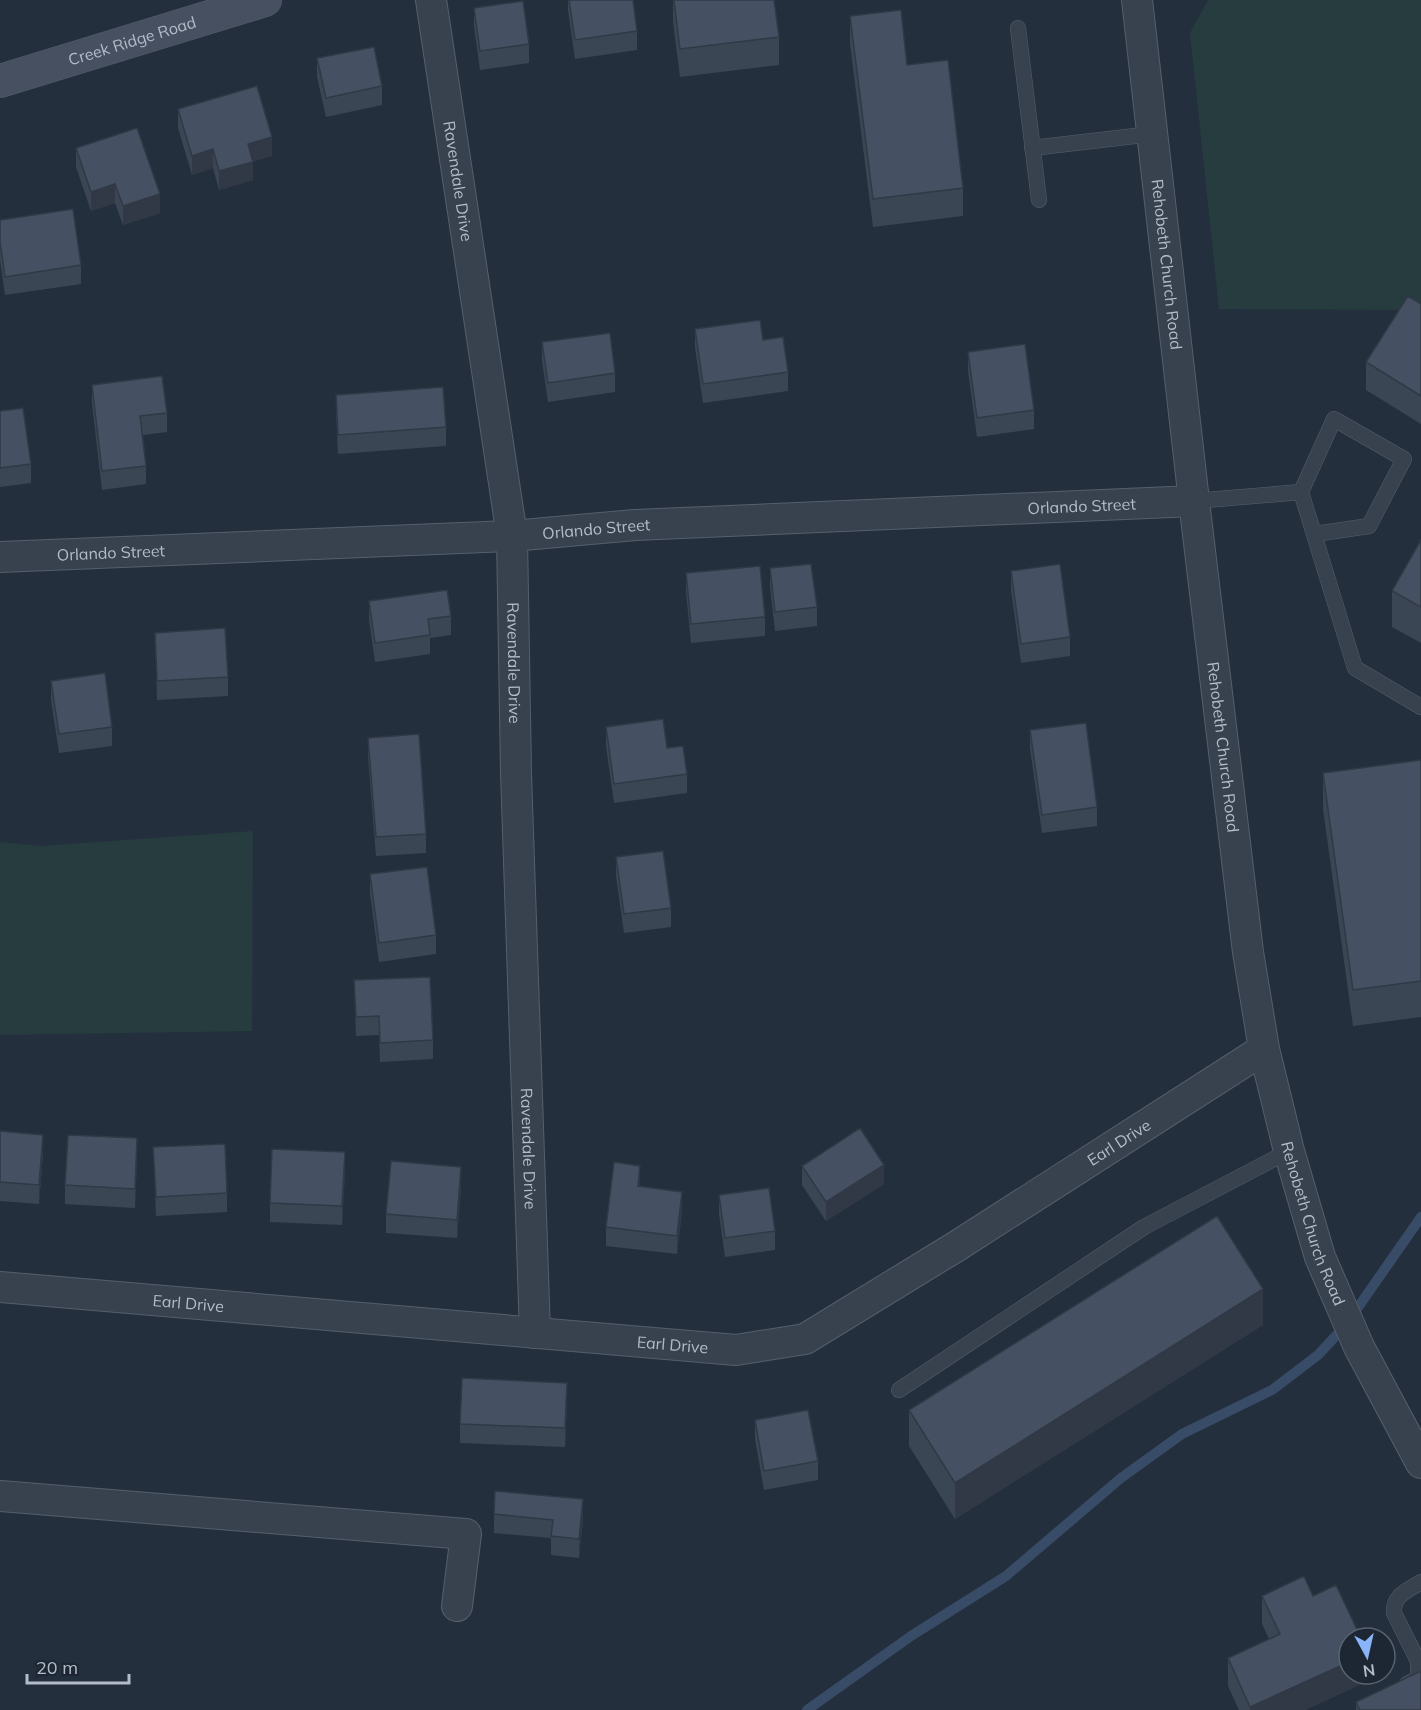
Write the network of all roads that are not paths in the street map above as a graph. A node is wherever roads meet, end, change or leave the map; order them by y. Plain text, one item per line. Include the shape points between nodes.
1 (265, 0) edge
2 (431, 0) edge
3 (1137, 0) edge
4 (1018, 28) dead end
5 (0, 81) edge
6 (1152, 134) junction
7 (1032, 148) junction
8 (1039, 200) dead end
9 (1302, 492) junction
10 (1194, 501) junction
11 (1315, 534) junction
12 (512, 536) junction
13 (0, 557) edge
14 (1421, 707) edge
15 (1264, 1049) junction
16 (1289, 1151) junction
17 (0, 1287) edge
18 (535, 1333) junction
19 (899, 1390) dead end
20 (1421, 1463) edge
21 (0, 1496) edge
22 (1421, 1582) edge
23 (457, 1606) dead end
24 (1394, 1692) edge

1 - 5 main road, Creek Ridge Road
2 - 12 street, Ravendale Drive
3 - 6 street, Rehobeth Church Road
4 - 7 lane
6 - 7 lane
6 - 10 street, Rehobeth Church Road
7 - 8 lane
9 - 10 lane
9 - 11 lane
9 - 11 lane via 1334,419 1404,459 1369,526
10 - 12 street, Orlando Street via 634,525
10 - 15 street, Rehobeth Church Road via 1248,952
11 - 14 lane via 1355,668
12 - 13 street, Orlando Street
12 - 18 street, Ravendale Drive
15 - 16 street, Rehobeth Church Road
15 - 18 street, Earl Drive via 805,1339 736,1350
16 - 19 lane via 1144,1227
16 - 20 street, Rehobeth Church Road via 1320,1257 1359,1347
17 - 18 street, Earl Drive
21 - 23 street via 466,1534
22 - 24 lane via 1398,1596 1393,1605 1418,1661 1418,1678

